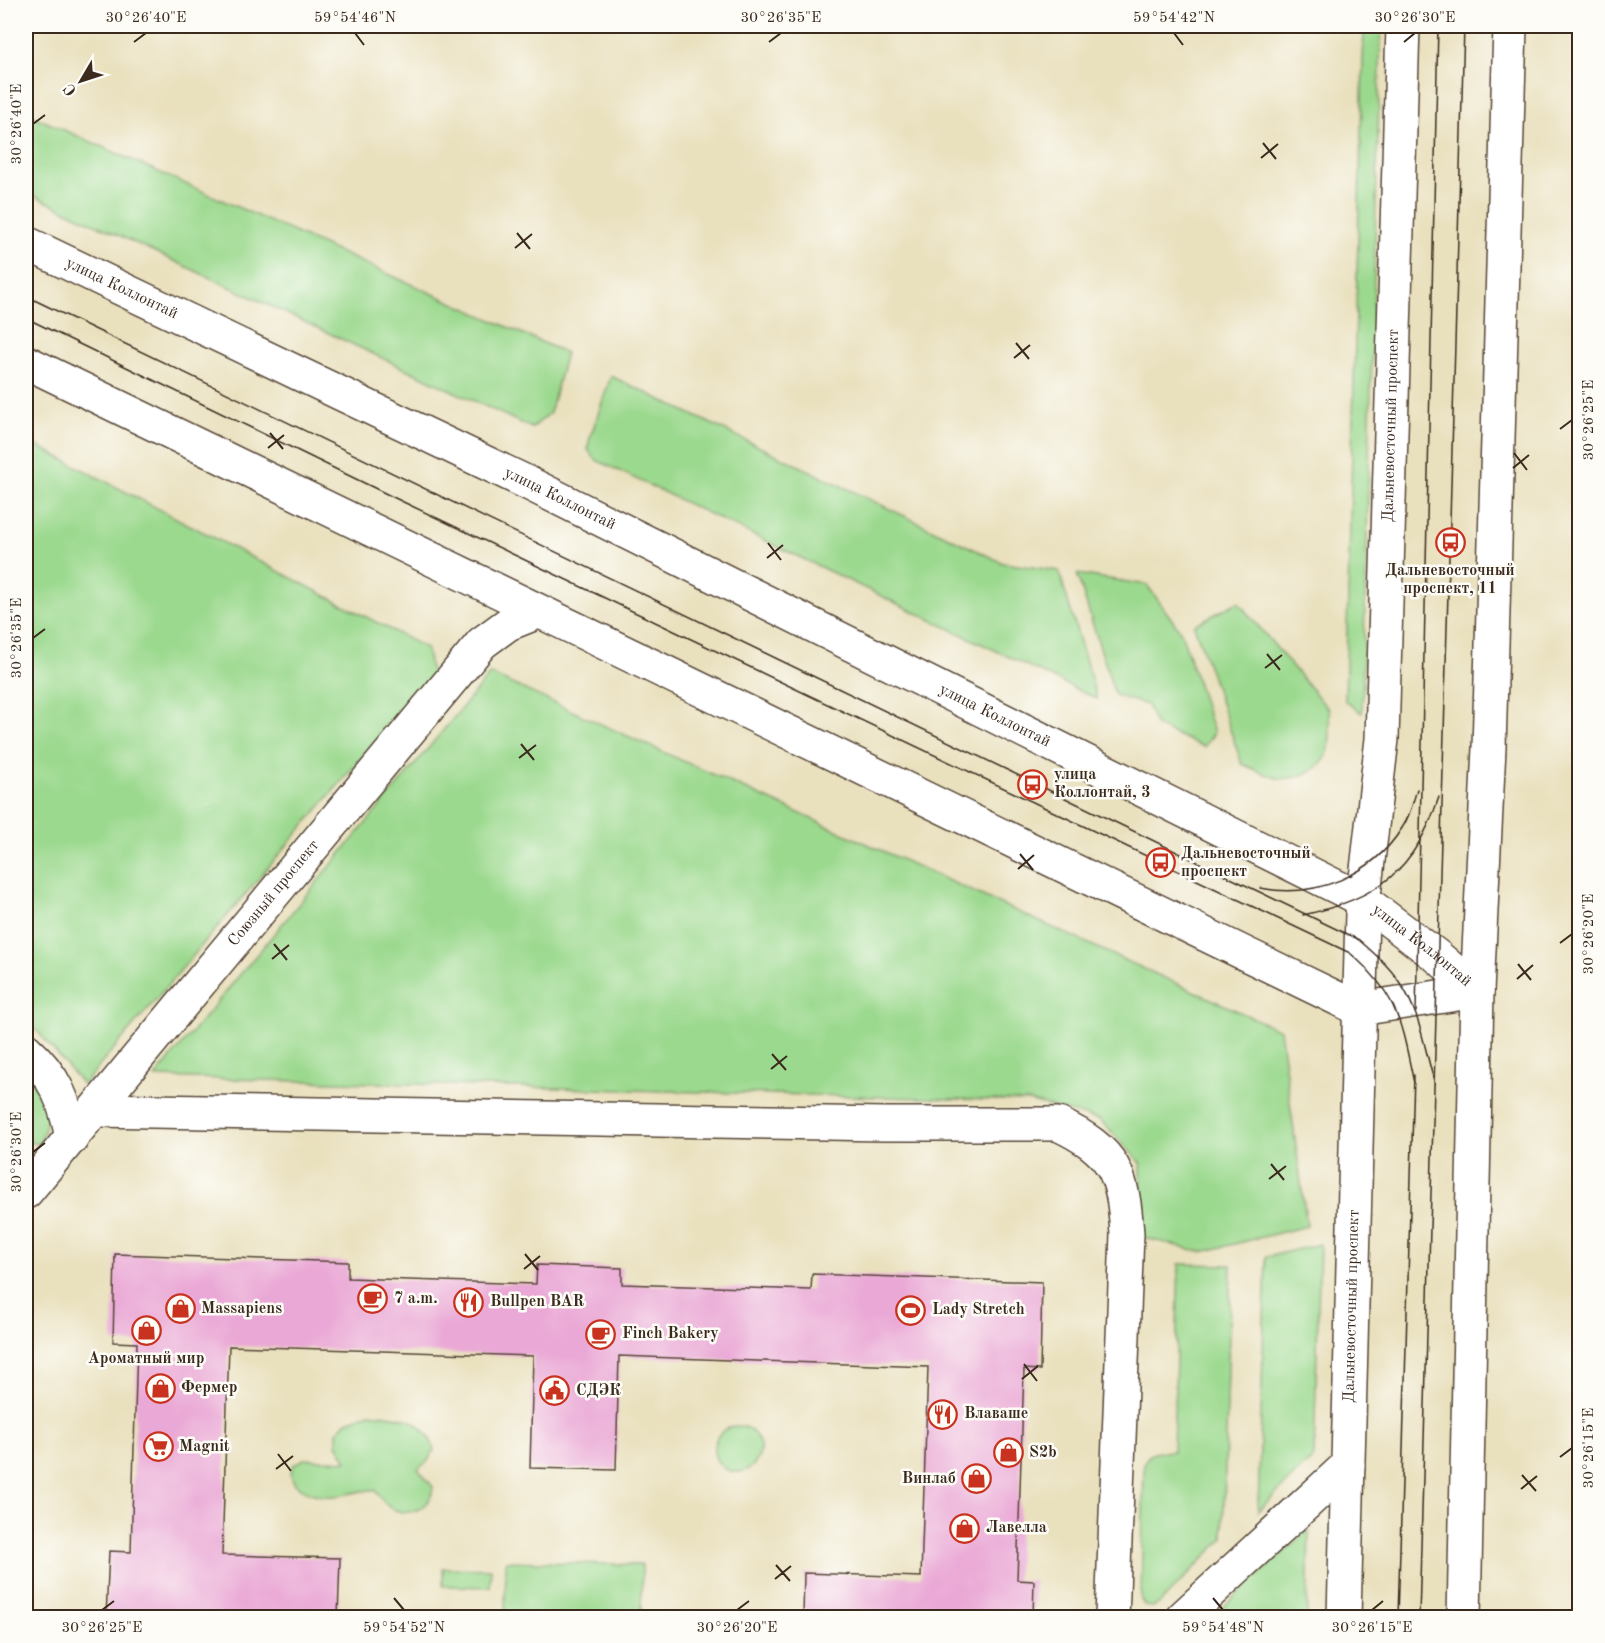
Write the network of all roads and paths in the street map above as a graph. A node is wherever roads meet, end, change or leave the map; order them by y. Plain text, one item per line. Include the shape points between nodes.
1 (1403, 26) edge
2 (1510, 26) edge
3 (26, 243) edge
4 (26, 362) edge
5 (538, 612) junction
6 (1363, 900) junction
7 (1477, 991) junction
8 (1359, 1009) junction
9 (26, 1050) edge
10 (96, 1110) junction
11 (72, 1138) junction
12 (26, 1192) edge
13 (1348, 1465) junction
14 (1112, 1617) edge
15 (1182, 1617) edge
16 (1344, 1617) edge
17 (1464, 1617) edge

1 - 6 main road, Дальневосточный проспект via 1382,739
2 - 7 main road via 1489,748
3 - 6 main road, улица Коллонтай via 530,484
4 - 5 main road
5 - 8 main road
5 - 10 main road, Союзный проспект via 508,624 482,643
6 - 7 main road, улица Коллонтай
6 - 8 main road, Дальневосточный проспект
7 - 8 main road, улица Коллонтай
7 - 17 main road
8 - 13 main road, Дальневосточный проспект
9 - 11 main road via 42,1065 65,1103
10 - 11 main road, Союзный проспект
10 - 14 main road via 1058,1124 1102,1153 1119,1176 1125,1199
11 - 12 main road, Союзный проспект
13 - 15 main road
13 - 16 main road, Дальневосточный проспект

